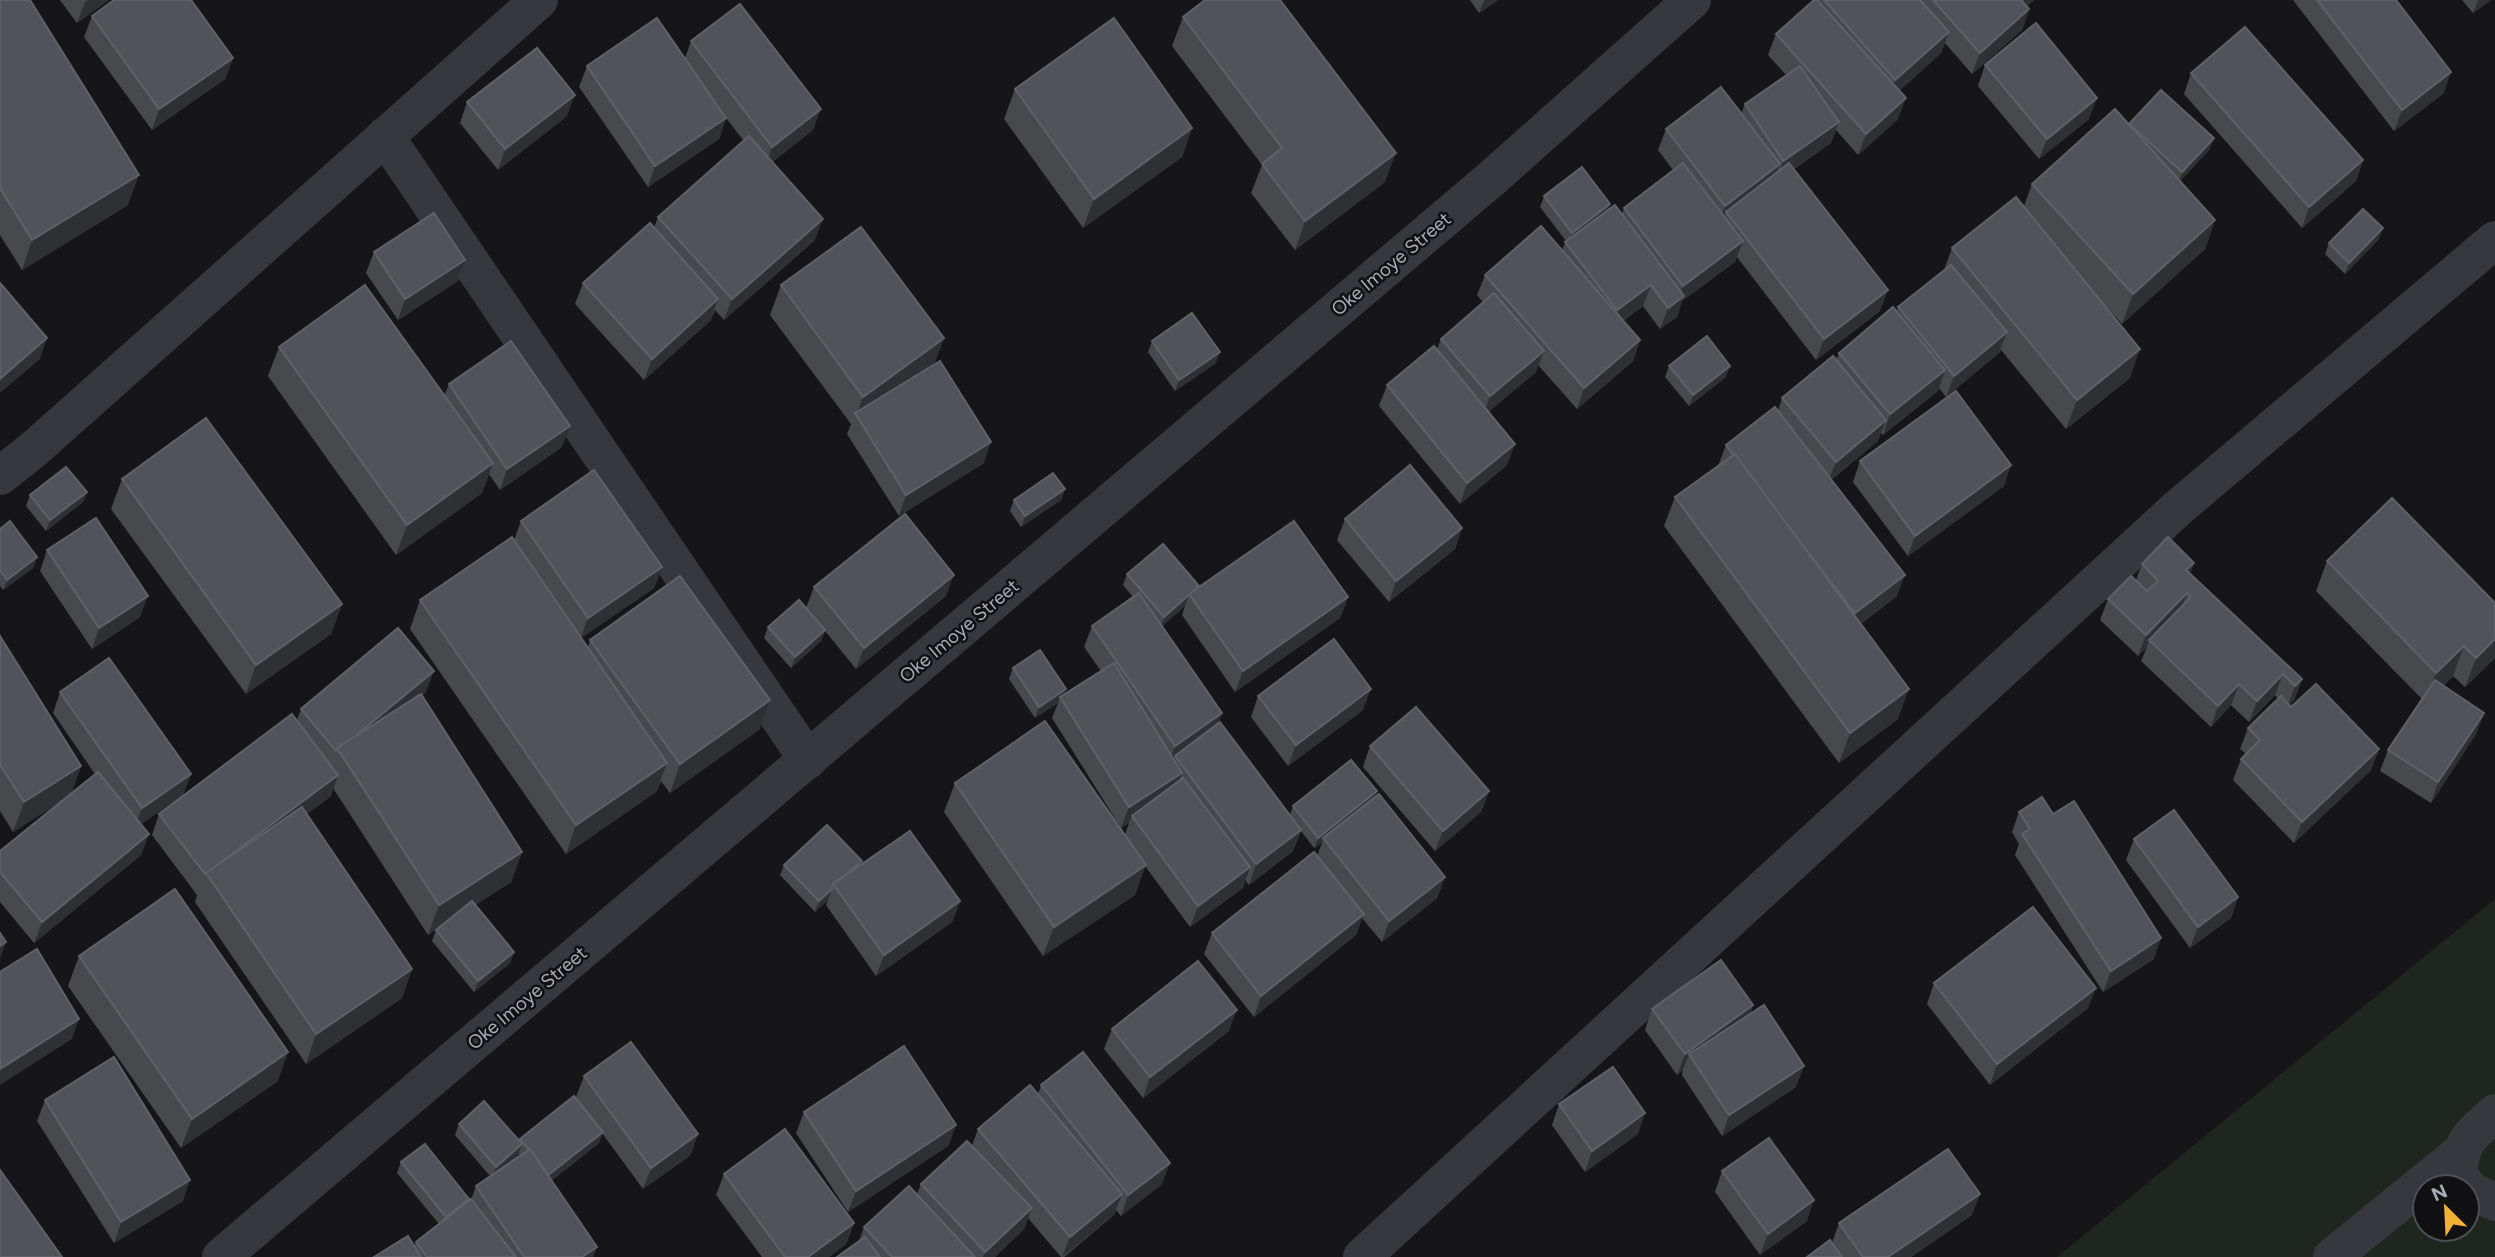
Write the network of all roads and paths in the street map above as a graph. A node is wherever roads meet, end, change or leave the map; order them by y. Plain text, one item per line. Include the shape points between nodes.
1 (539, 0) edge
2 (1692, 0) edge
3 (385, 136) junction
4 (2495, 240) edge
5 (0, 476) edge
6 (808, 760) junction
7 (2495, 1112) edge
8 (2459, 1154) junction
9 (2495, 1202) edge
10 (221, 1257) edge
11 (1362, 1257) edge
12 (2332, 1257) edge

1 - 3 street
2 - 6 street, Oke Imoye Street via 1491,179
3 - 5 street
3 - 6 street
4 - 11 street via 2179,507
6 - 10 street, Oke Imoye Street
7 - 8 street
8 - 9 street via 2458,1175 2473,1192
8 - 12 street

